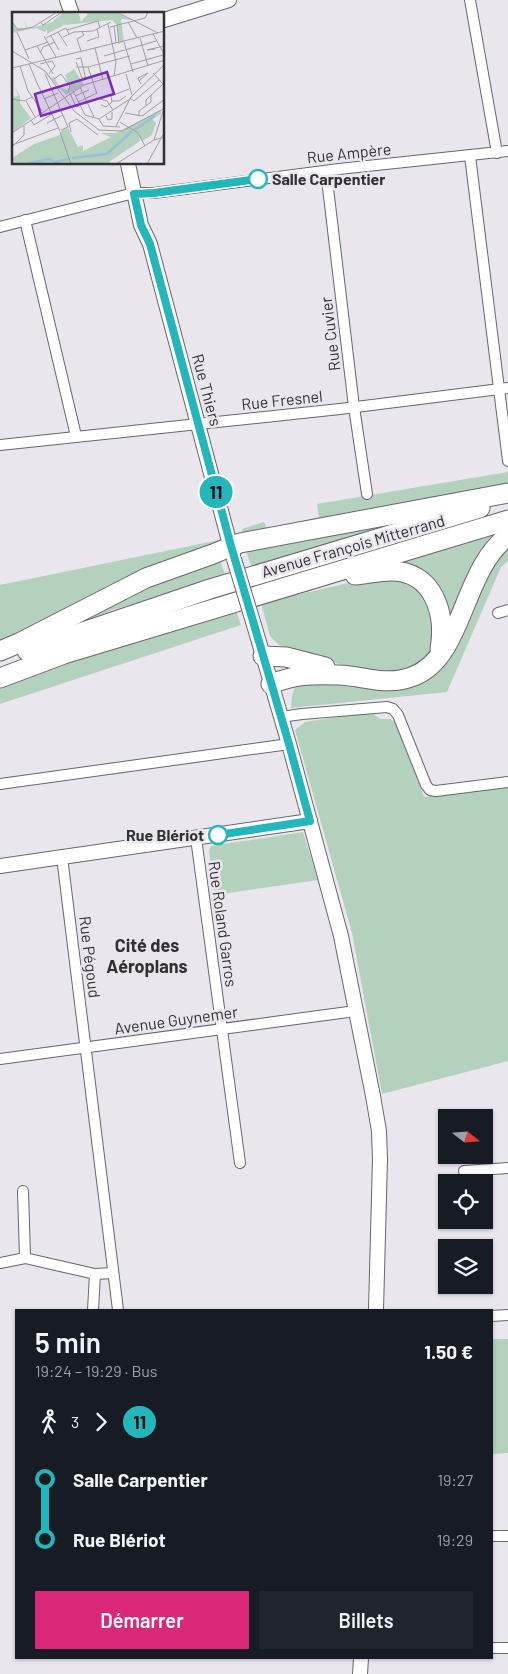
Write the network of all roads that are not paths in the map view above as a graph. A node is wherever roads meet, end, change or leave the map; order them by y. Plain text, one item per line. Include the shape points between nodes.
1 (67, 0) edge
2 (229, 0) edge
3 (470, 0) edge
4 (71, 12) edge
5 (165, 20) edge
6 (503, 152) edge
7 (470, 156) junction
8 (128, 165) edge
9 (326, 170) junction
10 (134, 194) junction
11 (25, 220) junction
12 (0, 227) edge
13 (503, 389) edge
14 (354, 407) junction
15 (198, 424) junction
16 (76, 436) junction
17 (0, 444) edge
18 (508, 462) edge
19 (508, 493) edge
20 (367, 494) dead end
21 (508, 500) edge
22 (508, 520) edge
23 (508, 536) edge
24 (232, 553) junction
25 (316, 577) junction
26 (0, 650) edge
27 (439, 655) junction
28 (263, 656) junction
29 (0, 661) edge
30 (339, 675) junction
31 (0, 678) edge
32 (271, 684) junction
33 (281, 717) junction
34 (289, 744) junction
35 (508, 782) edge
36 (0, 784) edge
37 (310, 821) junction
38 (196, 838) junction
39 (62, 857) junction
40 (0, 866) edge
41 (355, 1009) junction
42 (223, 1028) junction
43 (86, 1047) junction
44 (0, 1059) edge
45 (240, 1163) dead end
46 (508, 1168) edge
47 (464, 1171) dead end
48 (23, 1191) dead end
49 (25, 1258) junction
50 (0, 1263) edge
51 (113, 1273) junction
52 (95, 1274) junction
53 (94, 1309) edge
54 (118, 1309) edge
55 (376, 1309) edge
56 (508, 1315) edge
57 (493, 1316) edge
58 (493, 1536) edge
59 (508, 1536) edge
60 (493, 1648) edge
61 (508, 1648) edge
62 (361, 1659) edge
63 (360, 1674) edge

1 - 4 street
2 - 5 street
3 - 6 street
6 - 7 street, Rue Ampère
7 - 9 street, Rue Ampère
7 - 13 street
8 - 10 street, Rue Thiers
9 - 10 street, Rue Ampère
9 - 14 street, Rue Cuvier
10 - 11 street, Rue Ampère
10 - 15 street, Rue Thiers
11 - 12 street, Rue Ampère
11 - 16 street
13 - 14 street, Rue Fresnel
13 - 18 street
14 - 15 street, Rue Fresnel
14 - 20 street, Rue Cuvier
15 - 16 street, Rue Fresnel
15 - 24 street, Rue Thiers
16 - 17 street, Rue Fresnel
19 - 24 highway via 240,543
21 - 29 highway, Avenue François Mitterrand via 210,589
22 - 25 highway, Avenue François Mitterrand
23 - 27 highway via 483,564 451,638
24 - 26 highway via 146,578
24 - 28 street, Rue Thiers, bridge
25 - 27 highway via 391,571 419,580 433,593 442,622
25 - 31 highway, Avenue François Mitterrand via 64,654
27 - 30 highway via 421,673 401,681
28 - 30 highway via 286,657 327,668
28 - 32 street, Rue Thiers
30 - 32 highway via 303,674
32 - 33 street, Rue Thiers
33 - 34 street, Rue Thiers
33 - 35 street via 387,707 398,715 430,790
34 - 36 street
34 - 37 street, Rue Thiers
37 - 38 street
37 - 41 street, Rue Thiers via 341,936
38 - 39 street
38 - 42 street, Rue Roland Garros
39 - 40 street
39 - 43 street, Rue Pégoud
41 - 42 street, Avenue Guynemer
41 - 55 street, Rue Thiers via 378,1131
42 - 43 street, Avenue Guynemer
42 - 45 street, Rue Roland Garros
43 - 44 street, Avenue Guynemer
43 - 51 street, Rue Pégoud
46 - 47 street
48 - 49 street
49 - 50 street
49 - 52 street
51 - 52 street
51 - 54 street, Rue Pégoud
52 - 53 street
56 - 57 street
58 - 59 street
60 - 61 street
62 - 63 street

